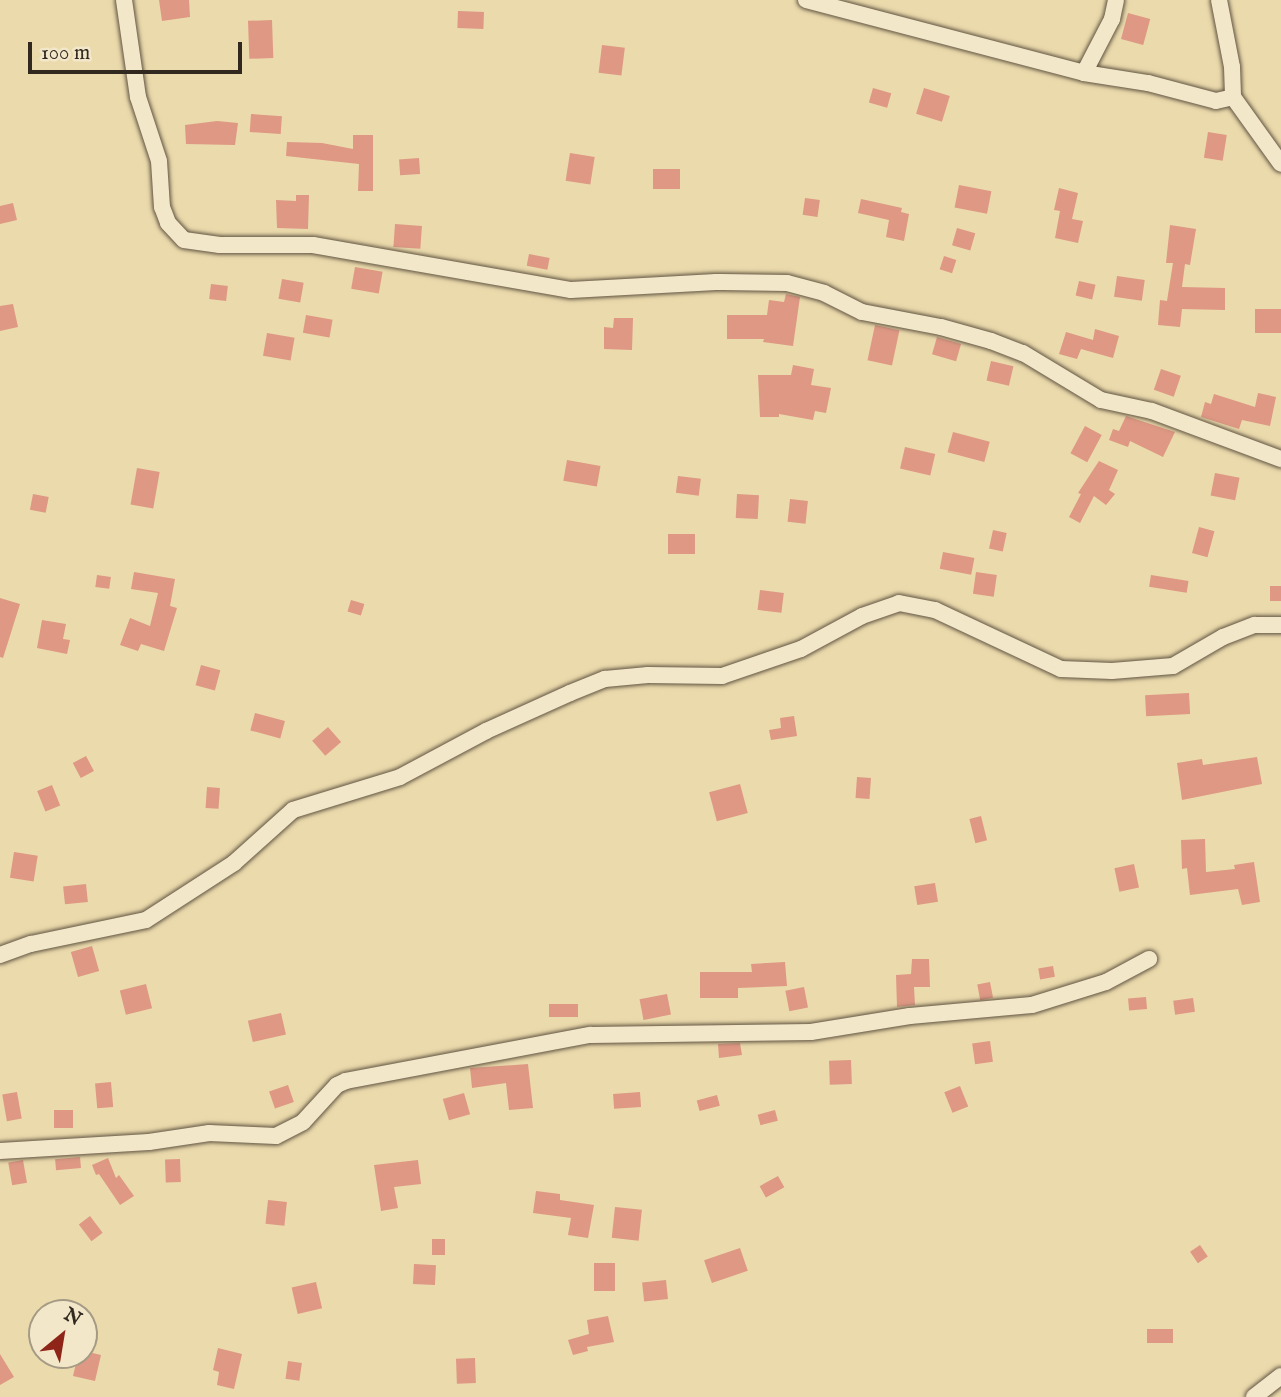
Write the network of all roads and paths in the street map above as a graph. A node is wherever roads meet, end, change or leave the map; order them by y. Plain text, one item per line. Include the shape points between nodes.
1 (124, 0) edge
2 (806, 0) edge
3 (1116, 0) edge
4 (1219, 0) edge
5 (1084, 73) junction
6 (1233, 97) junction
7 (1281, 164) edge
8 (1281, 459) edge
9 (1281, 625) edge
10 (0, 955) edge
11 (1149, 959) dead end
12 (0, 1151) edge
13 (1281, 1376) edge
14 (1254, 1397) edge

1 - 8 street via 138,97 159,162 162,207 168,223 184,240 220,245 313,245 571,290 787,283 842,300 862,312 991,341 1023,353 1101,400 1152,411
2 - 5 street
3 - 5 street via 1112,19
4 - 6 street
5 - 6 street via 1216,101
6 - 7 street
9 - 10 street via 1255,625 1223,637 1173,666 1061,669 936,610 899,603 862,616 801,649 722,676 605,679 570,692 400,777 293,810 234,863 146,920
11 - 12 street via 1106,982 1032,1005 909,1016 811,1032 590,1035 345,1081 303,1122 276,1136 209,1133 149,1142
13 - 14 street

